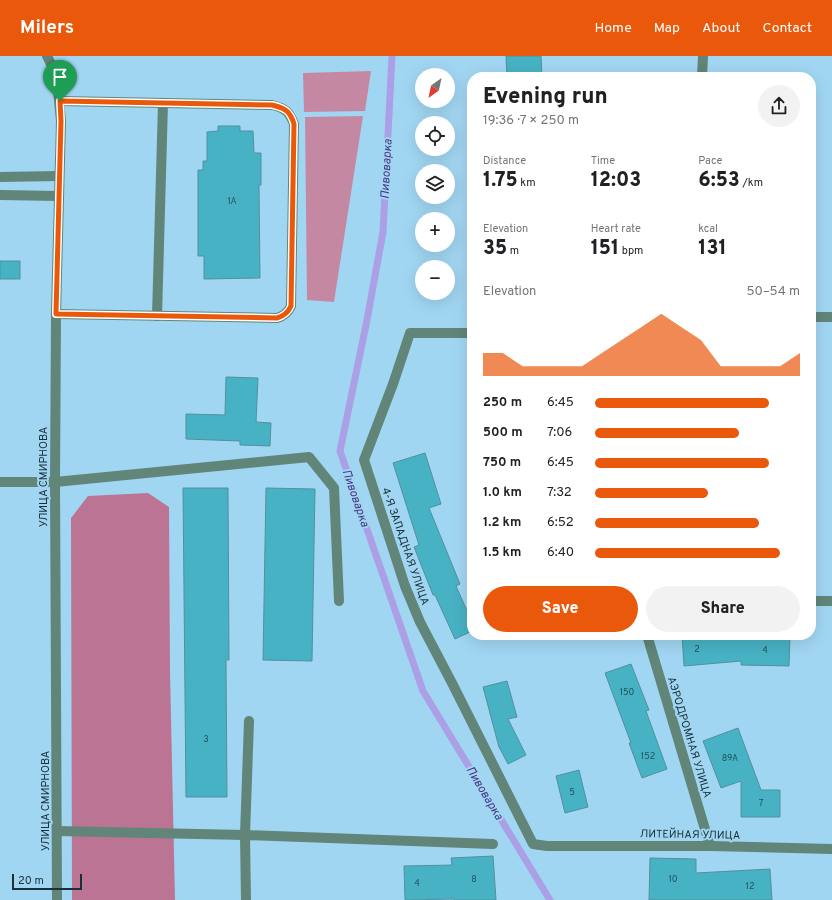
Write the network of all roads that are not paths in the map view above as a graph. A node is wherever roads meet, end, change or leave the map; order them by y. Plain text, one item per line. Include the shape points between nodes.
1 (46, 56) edge
2 (703, 56) edge
3 (702, 72) edge
4 (60, 101) junction
5 (163, 103) junction
6 (0, 176) edge
7 (59, 176) junction
8 (0, 195) edge
9 (59, 196) junction
10 (56, 314) junction
11 (157, 316) junction
12 (816, 317) edge
13 (832, 317) edge
14 (467, 333) edge
15 (0, 482) edge
16 (55, 482) junction
17 (339, 601) dead end
18 (816, 601) edge
19 (832, 601) edge
20 (649, 640) edge
21 (249, 721) dead end
22 (57, 831) junction
23 (245, 835) junction
24 (493, 844) dead end
25 (547, 846) joint
26 (710, 846) junction
27 (832, 849) edge
28 (57, 900) edge
29 (246, 900) edge

1 - 4 street, УЛИЦА СМИРНОВА via 57,80
2 - 3 street
4 - 5 street
4 - 7 street, УЛИЦА СМИРНОВА
5 - 11 street
5 - 11 street via 272,105 287,111 294,124 291,306 286,314 277,318
6 - 7 street
7 - 9 street, УЛИЦА СМИРНОВА
8 - 9 street
9 - 10 street, УЛИЦА СМИРНОВА
10 - 11 street
10 - 16 street, УЛИЦА СМИРНОВА
12 - 13 street
14 - 25 street, 4-Я ЗАПАДНАЯ УЛИЦА via 410,333 364,460 405,586 420,622 533,844
15 - 16 street
16 - 17 street via 309,457 334,488
16 - 22 street, УЛИЦА СМИРНОВА
18 - 19 street
20 - 26 street, АЭРОДРОМНАЯ УЛИЦА
21 - 23 street
22 - 23 street
22 - 28 street, УЛИЦА СМИРНОВА
23 - 24 street
23 - 29 street
25 - 26 street, ЛИТЕЙНАЯ УЛИЦА
26 - 27 street, ЛИТЕЙНАЯ УЛИЦА

